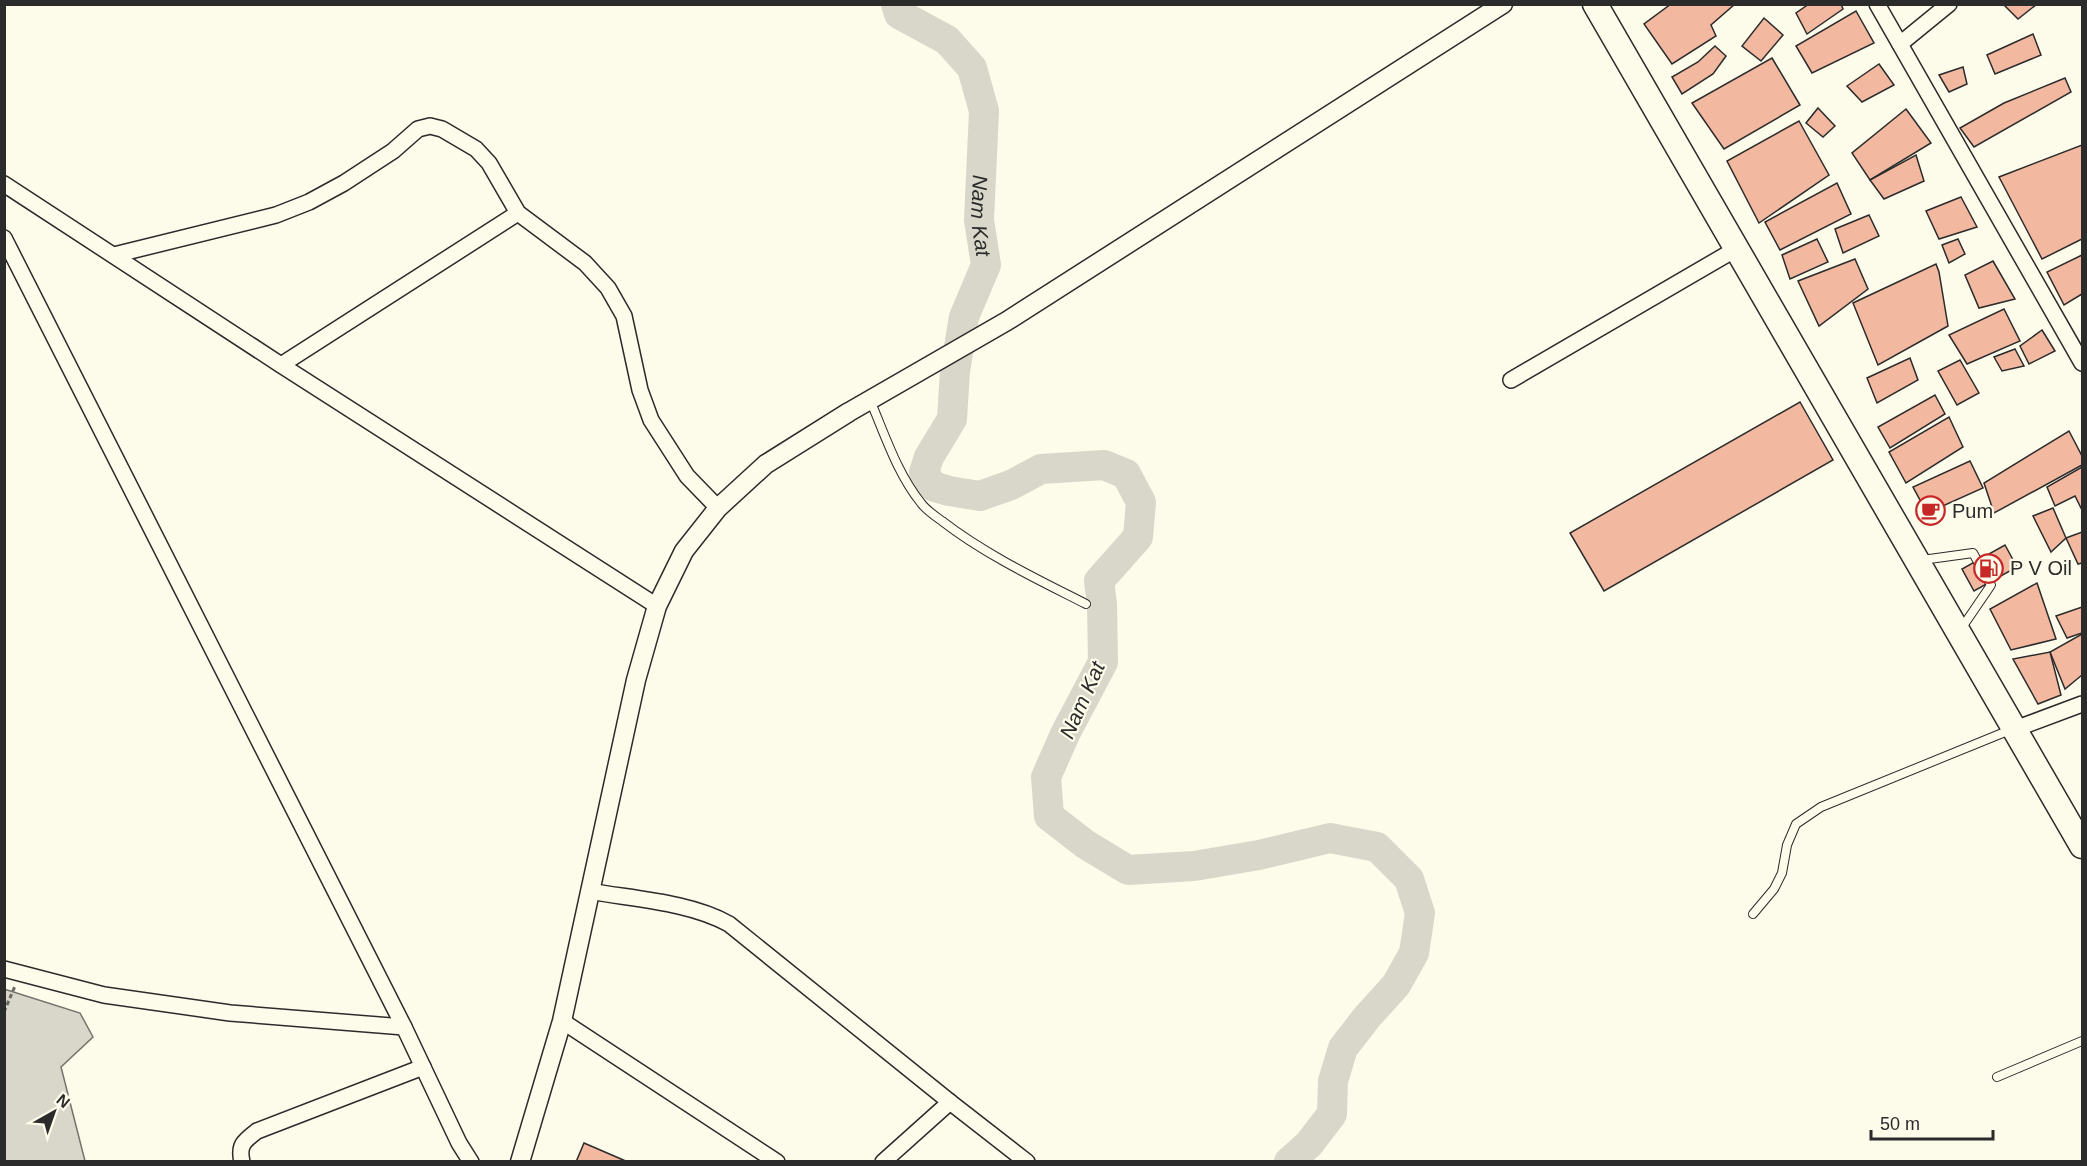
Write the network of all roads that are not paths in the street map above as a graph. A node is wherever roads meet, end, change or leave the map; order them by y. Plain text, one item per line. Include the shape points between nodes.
1 (1503, 4) edge
2 (1595, 4) edge
3 (1877, 4) edge
4 (1949, 4) edge
5 (1900, 44) junction
6 (4, 184) edge
7 (518, 213) junction
8 (4, 238) edge
9 (1736, 249) junction
10 (114, 255) junction
11 (2082, 363) edge
12 (281, 365) junction
13 (1510, 380) dead end
14 (870, 400) junction
15 (718, 508) junction
16 (1917, 561) junction
17 (1086, 604) dead end
18 (657, 606) junction
19 (1959, 632) junction
20 (2082, 705) edge
21 (2014, 729) junction
22 (2082, 846) edge
23 (589, 891) junction
24 (1753, 914) dead end
25 (4, 969) edge
26 (562, 1021) junction
27 (404, 1027) junction
28 (2082, 1041) edge
29 (423, 1067) junction
30 (1996, 1077) dead end
31 (950, 1102) junction
32 (243, 1161) edge
33 (471, 1161) edge
34 (520, 1161) edge
35 (777, 1161) edge
36 (883, 1161) edge
37 (1027, 1161) edge

1 - 14 street via 1007,321
2 - 9 highway
3 - 5 street
4 - 5 street
5 - 11 street
6 - 10 street
7 - 10 street via 489,163 476,149 430,126 418,129 393,151 309,202 276,215
7 - 12 street
7 - 15 street via 585,263 608,288 624,316 640,390 651,420 687,476
8 - 27 street
9 - 13 street
9 - 16 highway
10 - 12 street
12 - 18 street
14 - 15 street via 766,464
14 - 17 lane via 898,465 923,506 964,538
15 - 18 street via 684,551
16 - 19 highway
16 - 19 lane via 1973,553 1991,585
18 - 23 street via 636,680
19 - 21 highway
20 - 21 street
21 - 22 highway
21 - 24 lane via 1821,807 1796,824 1782,873
23 - 26 street
23 - 31 street via 696,910 721,920
25 - 27 street via 104,995 161,1004
26 - 34 street
26 - 35 street
27 - 29 street
28 - 30 lane
29 - 32 street via 256,1131 245,1140 240,1152
29 - 33 street
31 - 36 street
31 - 37 street

